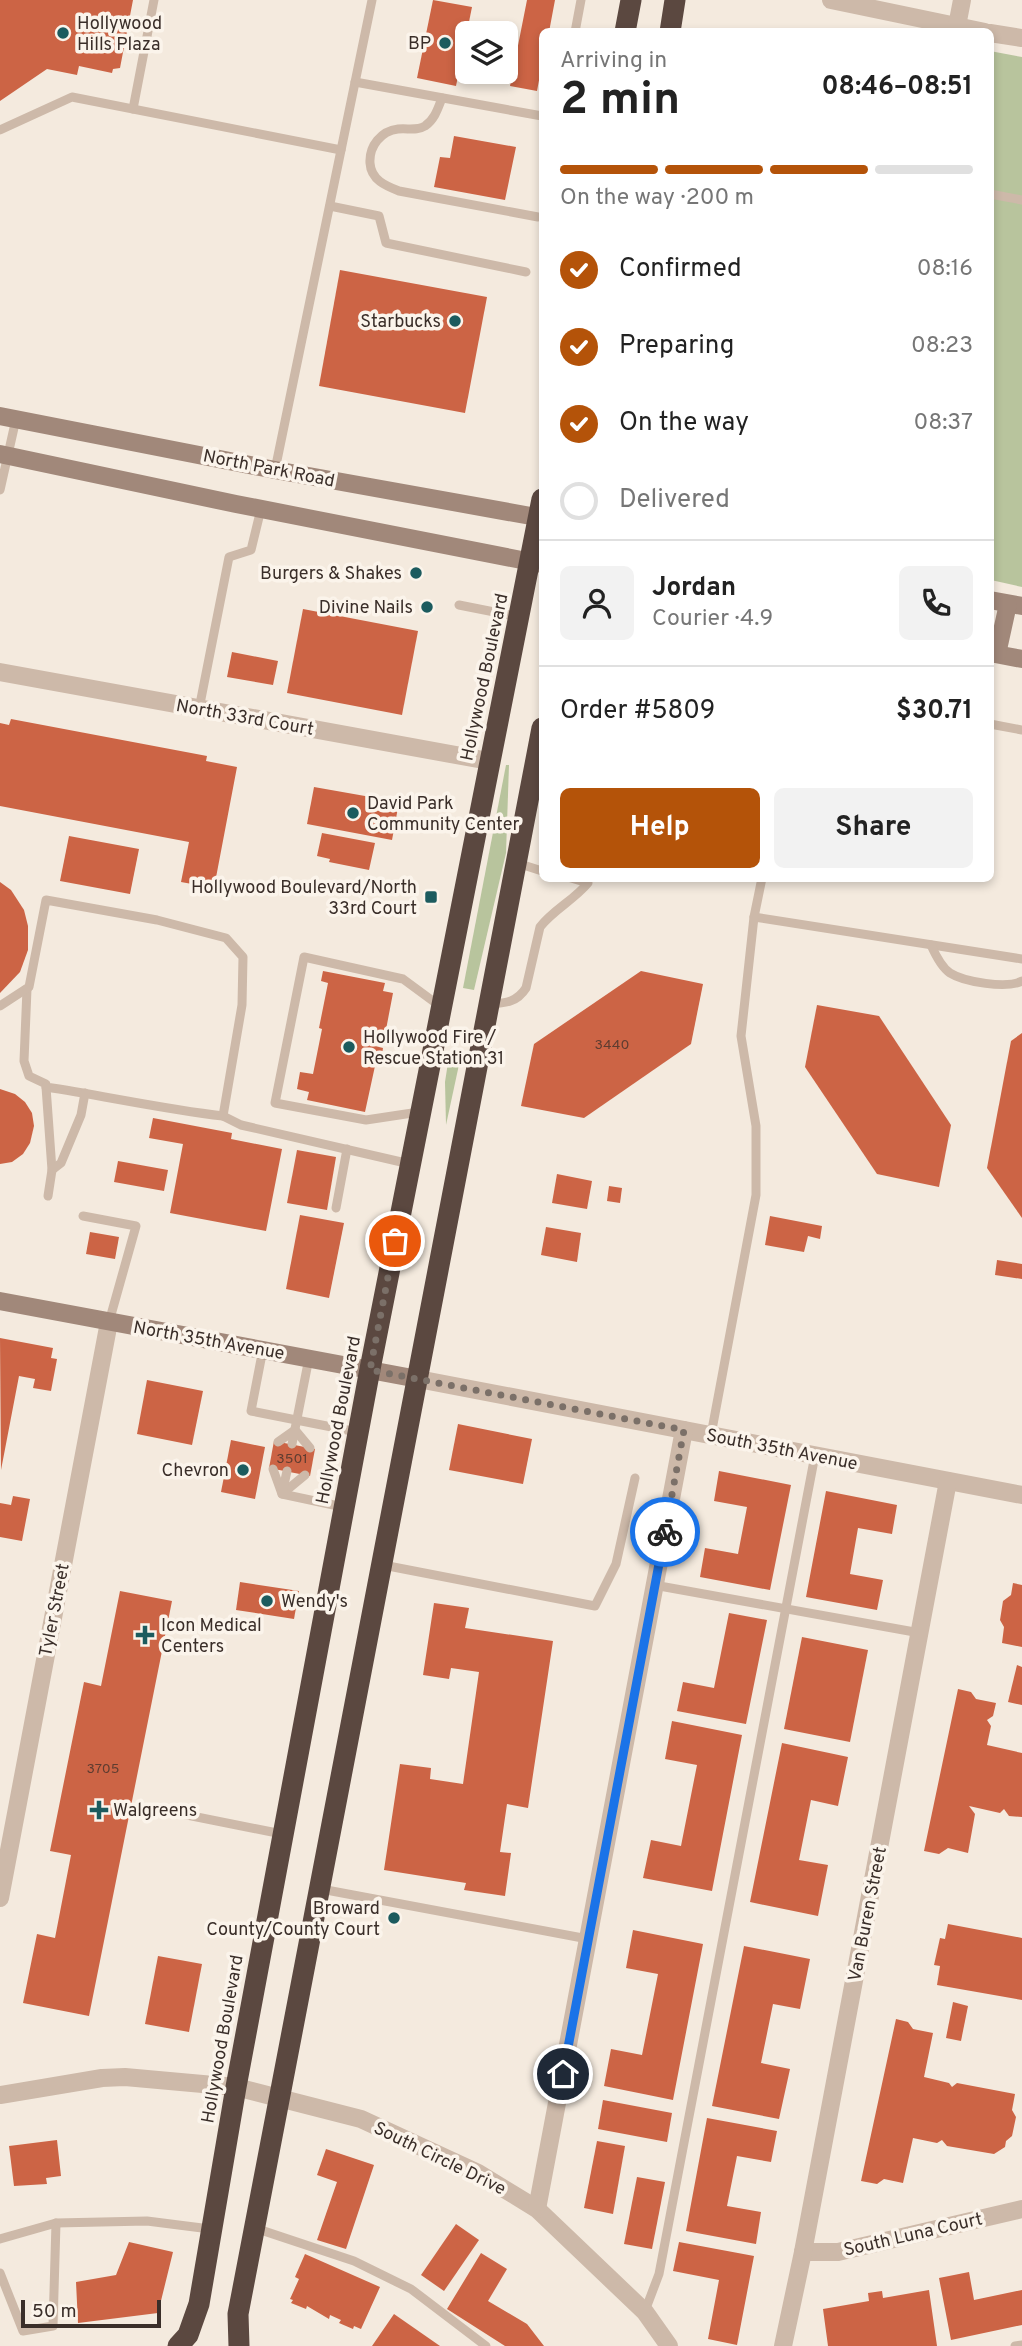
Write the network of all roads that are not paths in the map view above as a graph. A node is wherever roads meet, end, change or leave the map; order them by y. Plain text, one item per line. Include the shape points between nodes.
1 (155, 0) edge
2 (372, 0) edge
3 (581, 0) edge
4 (631, 0) edge
5 (675, 0) edge
6 (831, 0) edge
7 (962, 0) edge
8 (576, 28) edge
9 (626, 28) edge
10 (671, 28) edge
11 (952, 28) edge
12 (956, 28) edge
13 (994, 34) edge
14 (1022, 38) edge
15 (355, 82) junction
16 (442, 98) junction
17 (133, 109) junction
18 (539, 115) edge
19 (0, 130) edge
20 (341, 150) junction
21 (994, 195) edge
22 (1022, 200) edge
23 (330, 206) junction
24 (538, 217) dead end
25 (526, 272) dead end
26 (8, 418) edge
27 (4, 455) edge
28 (275, 470) junction
29 (0, 490) edge
30 (261, 509) junction
31 (539, 512) edge
32 (539, 538) edge
33 (537, 563) edge
34 (1007, 603) edge
35 (459, 605) dead end
36 (519, 617) junction
37 (994, 654) edge
38 (1022, 659) edge
39 (0, 672) edge
40 (199, 709) junction
41 (994, 725) edge
42 (1022, 730) edge
43 (539, 744) edge
44 (489, 761) junction
45 (517, 863) junction
46 (539, 869) edge
47 (585, 882) edge
48 (761, 882) edge
49 (754, 917) junction
50 (931, 945) junction
51 (1022, 959) edge
52 (1022, 981) edge
53 (27, 989) junction
54 (490, 1004) junction
55 (0, 1006) edge
56 (441, 1007) junction
57 (46, 1087) junction
58 (85, 1093) junction
59 (421, 1111) junction
60 (223, 1116) junction
61 (347, 1149) junction
62 (410, 1164) junction
63 (52, 1170) junction
64 (48, 1196) dead end
65 (336, 1208) dead end
66 (83, 1216) dead end
67 (0, 1301) edge
68 (109, 1322) junction
69 (263, 1349) junction
70 (309, 1358) junction
71 (370, 1370) junction
72 (418, 1379) junction
73 (296, 1425) junction
74 (684, 1430) junction
75 (358, 1433) junction
76 (711, 1435) junction
77 (278, 1442) dead end
78 (292, 1444) dead end
79 (310, 1448) dead end
80 (815, 1455) junction
81 (272, 1469) dead end
82 (287, 1471) dead end
83 (305, 1475) dead end
84 (635, 1478) dead end
85 (948, 1481) junction
86 (282, 1494) junction
87 (1022, 1495) edge
88 (345, 1507) junction
89 (383, 1565) junction
90 (654, 1586) junction
91 (786, 1610) junction
92 (920, 1633) junction
93 (152, 1808) dead end
94 (284, 1834) junction
95 (321, 1889) junction
96 (0, 1898) edge
97 (588, 1939) junction
98 (236, 2087) junction
99 (0, 2095) edge
100 (281, 2098) junction
101 (537, 2209) junction
102 (1022, 2209) edge
103 (56, 2223) junction
104 (255, 2228) junction
105 (212, 2229) junction
106 (0, 2239) edge
107 (803, 2252) junction
108 (0, 2273) edge
109 (645, 2312) junction
110 (1022, 2345) edge
111 (178, 2346) edge
112 (239, 2346) edge
113 (486, 2346) edge
114 (669, 2346) edge
115 (783, 2346) edge
116 (1015, 2346) edge

1 - 17 lane
2 - 15 lane
3 - 8 lane
4 - 9 highway
5 - 10 highway
6 - 11 street
7 - 12 street
13 - 14 street
15 - 16 lane
15 - 20 lane
16 - 18 lane
16 - 24 lane via 429,123 421,128 395,129 375,141 370,162 375,178 399,191
17 - 19 lane via 72,97
17 - 20 lane
20 - 23 lane
21 - 22 lane
23 - 25 lane via 379,216 386,243
23 - 28 lane
26 - 27 lane
26 - 28 street, North Park Road
27 - 29 lane
27 - 30 street
28 - 31 street, North Park Road
30 - 33 street
30 - 40 lane via 251,550 229,557
32 - 33 highway, Hollywood Boulevard
33 - 36 highway, Hollywood Boulevard
34 - 37 street
35 - 36 lane
36 - 44 highway, Hollywood Boulevard
37 - 38 street
39 - 40 street, North 33rd Court
40 - 44 street, North 33rd Court
41 - 42 lane
43 - 45 highway
44 - 56 highway, Hollywood Boulevard
45 - 46 lane
45 - 54 highway
47 - 54 lane via 588,883 572,900 540,927 520,997
48 - 49 lane
49 - 50 lane
49 - 76 lane via 741,1036 756,1126 756,1195
50 - 51 lane
50 - 52 lane via 950,973 1005,986
53 - 55 lane
53 - 57 lane via 24,1061 29,1076
53 - 60 lane via 46,900 226,938 243,957 242,1005
54 - 72 highway
56 - 59 highway, Hollywood Boulevard
56 - 59 lane via 403,979 304,957 275,1103 366,1120
57 - 58 lane
57 - 63 lane
58 - 60 lane
58 - 63 lane via 61,1164
59 - 62 highway, Hollywood Boulevard
60 - 61 lane via 254,1128
61 - 62 lane
61 - 65 lane
62 - 71 highway, Hollywood Boulevard
63 - 64 lane
66 - 68 lane via 136,1226
67 - 68 street, North 35th Avenue
68 - 69 street, North 35th Avenue
68 - 96 street, Tyler Street
69 - 70 street, North 35th Avenue
69 - 73 lane via 251,1411
70 - 71 street, North 35th Avenue
70 - 73 lane
71 - 72 street, North 35th Avenue
71 - 75 highway, Hollywood Boulevard
72 - 74 street, South 35th Avenue
72 - 89 highway
73 - 75 lane
73 - 77 lane
73 - 78 lane
73 - 79 lane
74 - 76 street, South 35th Avenue
74 - 90 street
75 - 88 highway, Hollywood Boulevard
76 - 80 street, South 35th Avenue
80 - 85 street, South 35th Avenue
80 - 91 lane
81 - 86 lane
82 - 86 lane
83 - 86 lane
84 - 89 lane via 616,1564 595,1606
85 - 87 street, South 35th Avenue
85 - 92 street, Van Buren Street
86 - 88 lane
88 - 94 highway, Hollywood Boulevard
89 - 95 highway
90 - 91 lane
90 - 97 street
91 - 92 lane
91 - 109 lane via 659,2274
92 - 107 street, Van Buren Street
93 - 94 lane
94 - 98 highway, Hollywood Boulevard
95 - 97 lane
95 - 100 highway
97 - 101 street
98 - 99 street, South Circle Drive via 125,2077
98 - 100 street, South Circle Drive
98 - 105 highway, Hollywood Boulevard
100 - 101 street, South Circle Drive via 361,2119 478,2172
100 - 104 highway
101 - 109 street, South Circle Drive
102 - 107 street, South Luna Court via 838,2252
103 - 105 lane via 147,2221
103 - 106 lane
103 - 108 lane via 53,2326 23,2331
104 - 112 highway via 238,2314
104 - 113 lane via 354,2261 411,2289
105 - 111 highway, Hollywood Boulevard via 199,2304 188,2335
107 - 115 street, Van Buren Street
109 - 114 street, South Circle Drive
110 - 116 lane

